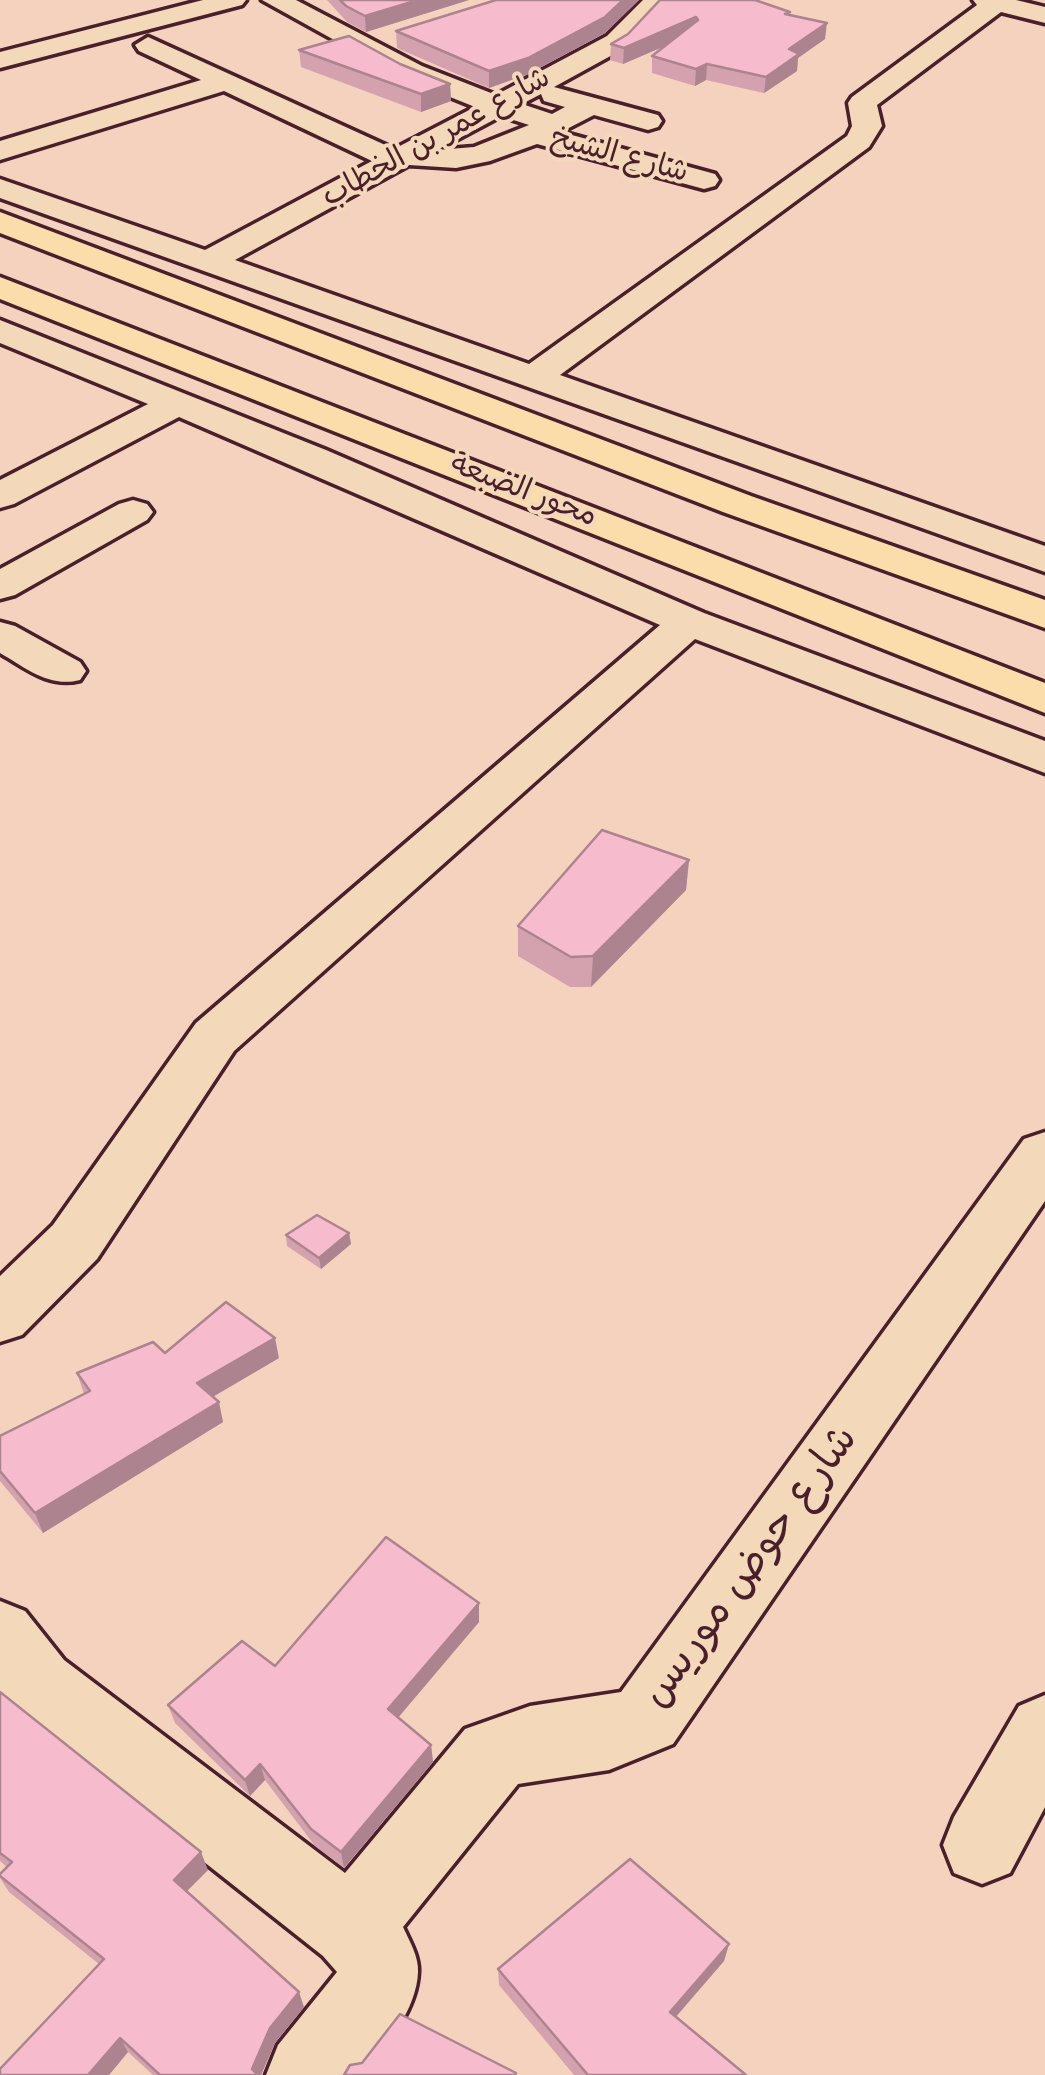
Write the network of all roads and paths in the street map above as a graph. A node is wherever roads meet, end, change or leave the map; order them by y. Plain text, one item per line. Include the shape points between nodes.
1 (233, 0) edge
2 (275, 0) edge
3 (657, 0) edge
4 (991, 1) edge
5 (348, 9) edge
6 (1045, 15) edge
7 (315, 18) junction
8 (401, 34) edge
9 (366, 44) junction
10 (148, 45) dead end
11 (0, 60) edge
12 (228, 81) junction
13 (528, 88) junction
14 (496, 105) junction
15 (591, 105) junction
16 (648, 121) dead end
17 (544, 129) junction
18 (0, 152) edge
19 (400, 158) junction
20 (704, 180) dead end
21 (0, 188) edge
22 (0, 222) edge
23 (206, 263) junction
24 (0, 287) edge
25 (0, 330) edge
26 (533, 378) junction
27 (177, 403) junction
28 (0, 496) edge
29 (133, 512) dead end
30 (1045, 560) edge
31 (0, 586) edge
32 (1045, 614) edge
33 (689, 622) junction
34 (7, 647) edge
35 (64, 671) dead end
36 (1045, 700) edge
37 (1045, 758) edge
38 (1045, 1155) edge
39 (0, 1316) edge
40 (0, 1635) edge
41 (1045, 1732) edge
42 (982, 1845) dead end
43 (351, 1928) junction
44 (308, 2075) edge

1 - 11 street
2 - 7 street, شارع الشيخ
3 - 13 street, شارع عمر بن الخطاب via 616,42
4 - 6 street
4 - 26 street via 862,103 868,126 859,141
5 - 7 street
7 - 9 street, شارع الشيخ
8 - 9 street
9 - 14 street, شارع الشيخ via 391,62
10 - 12 street
12 - 18 street
12 - 19 street
13 - 14 street, شارع عمر بن الخطاب
13 - 15 street
14 - 17 street, شارع الشيخ
14 - 19 street, شارع عمر بن الخطاب
15 - 16 street
15 - 17 street
17 - 19 street via 464,160
17 - 20 street, شارع الشيخ
19 - 23 street, شارع عمر بن الخطاب
21 - 23 street
22 - 32 highway, محور الضبعة
23 - 26 street
24 - 36 highway, محور الضبعة
25 - 27 street
26 - 30 street
27 - 28 street
27 - 33 street
29 - 31 street
33 - 37 street
33 - 39 street via 215,1037 75,1242
34 - 35 street
38 - 43 street, شارع حوض موريس via 647,1718 610,1735 514,1744 492,1756
40 - 43 street via 38,1685
41 - 42 street
43 - 44 street via 378,1962 379,1980

